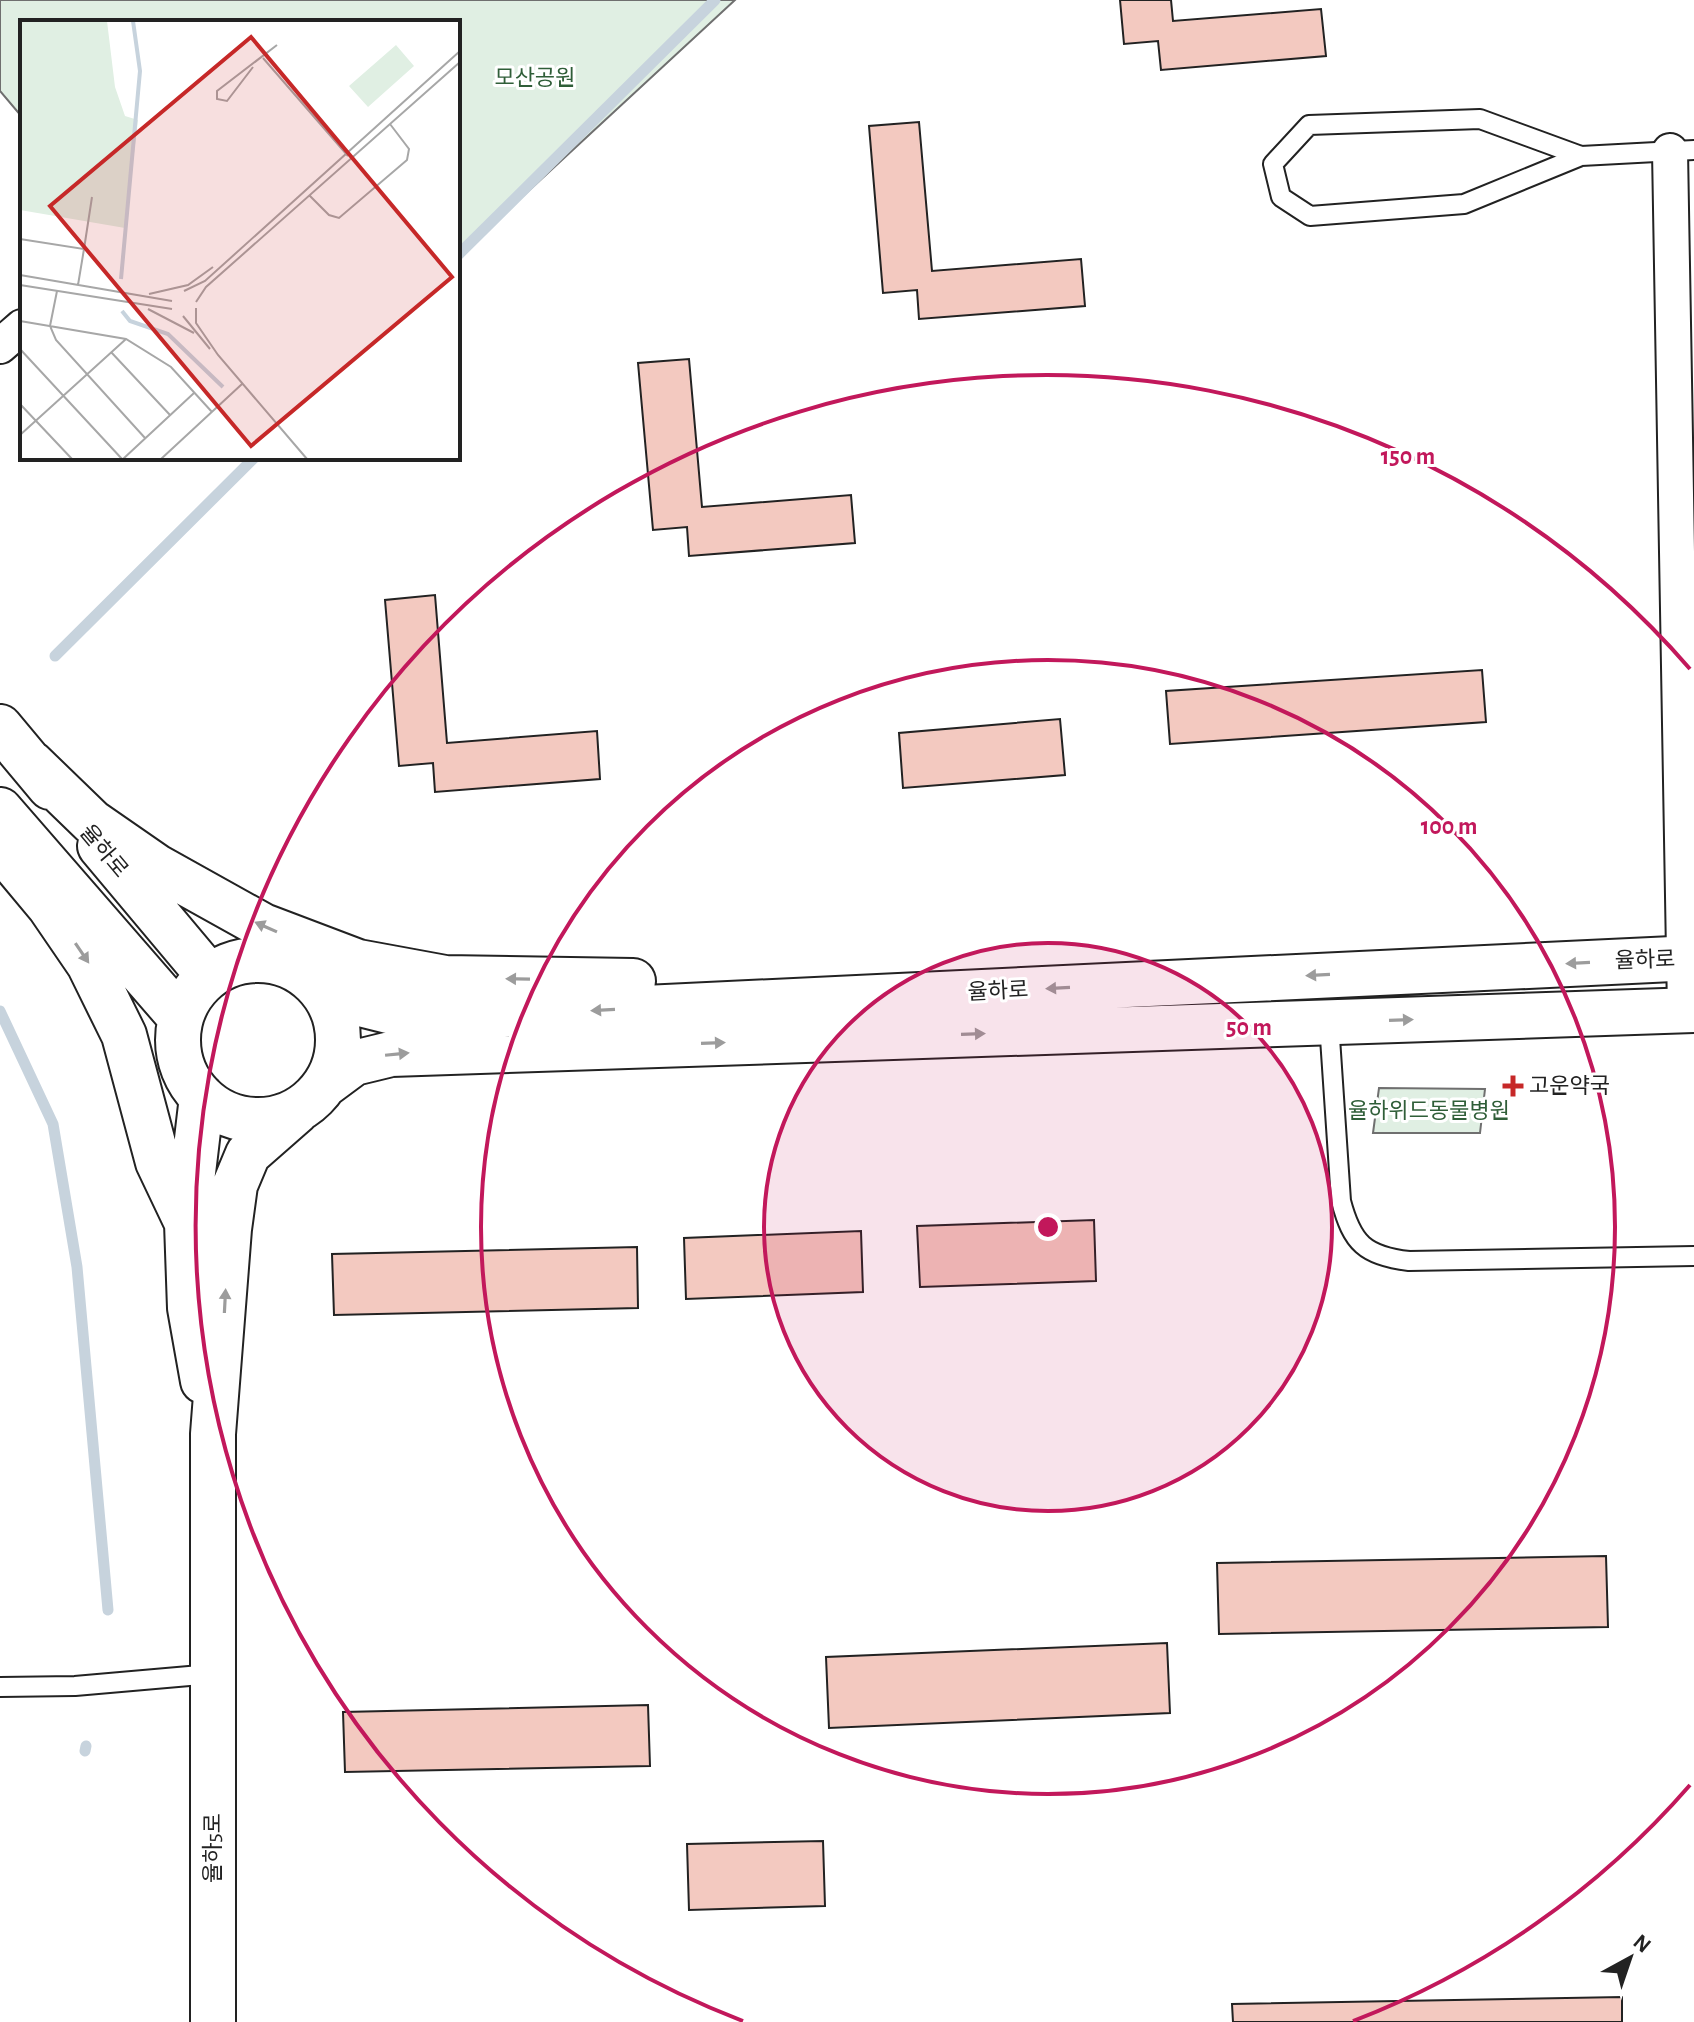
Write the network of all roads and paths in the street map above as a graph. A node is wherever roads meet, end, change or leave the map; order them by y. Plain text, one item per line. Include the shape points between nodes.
1 (1682, 151) edge
2 (1581, 156) junction
3 (20, 329) edge
4 (0, 346) edge
5 (0, 727) edge
6 (31, 763) junction
7 (0, 810) edge
8 (0, 847) edge
9 (1689, 958) edge
10 (209, 976) junction
11 (310, 978) junction
12 (762, 1002) junction
13 (1689, 1010) edge
14 (180, 1017) junction
15 (1329, 1023) junction
16 (202, 1097) junction
17 (312, 1097) junction
18 (187, 1223) junction
19 (1694, 1256) edge
20 (213, 1434) junction
21 (212, 1674) junction
22 (0, 1687) edge
23 (213, 2022) edge

1 - 2 lane
1 - 9 street
2 - 2 lane via 1480,119 1309,125 1273,164 1281,197 1310,216 1464,204
3 - 4 street
5 - 6 main road, 율하로
6 - 10 main road, 율하로
12 -> 6 main road via 661,982 445,978 358,962 263,926 157,867 92,822
7 - 14 main road
8 -> 18 main road via 89,964 124,1035 158,1162
9 -> 12 main road, 율하로
9 - 13 street
10 - 11 main road via 231,963 257,958 285,963
10 - 14 main road via 191,994
12 -> 11 main road, 율하로 via 404,1015 352,1002
11 - 17 main road via 328,1000 338,1027 337,1056
15 -> 13 main road, 율하로
14 - 16 main road via 178,1046 185,1074
17 -> 15 main road, 율하로 via 354,1063 391,1054
15 - 19 lane via 1341,1201 1348,1227 1363,1245 1385,1258 1409,1261
16 - 17 main road via 247,1120 273,1119
16 - 18 main road
20 -> 17 main road via 235,1185 248,1154
18 - 20 main road via 190,1308
20 - 21 main road, 율하5로
21 - 22 lane
21 - 23 main road, 율하5로

